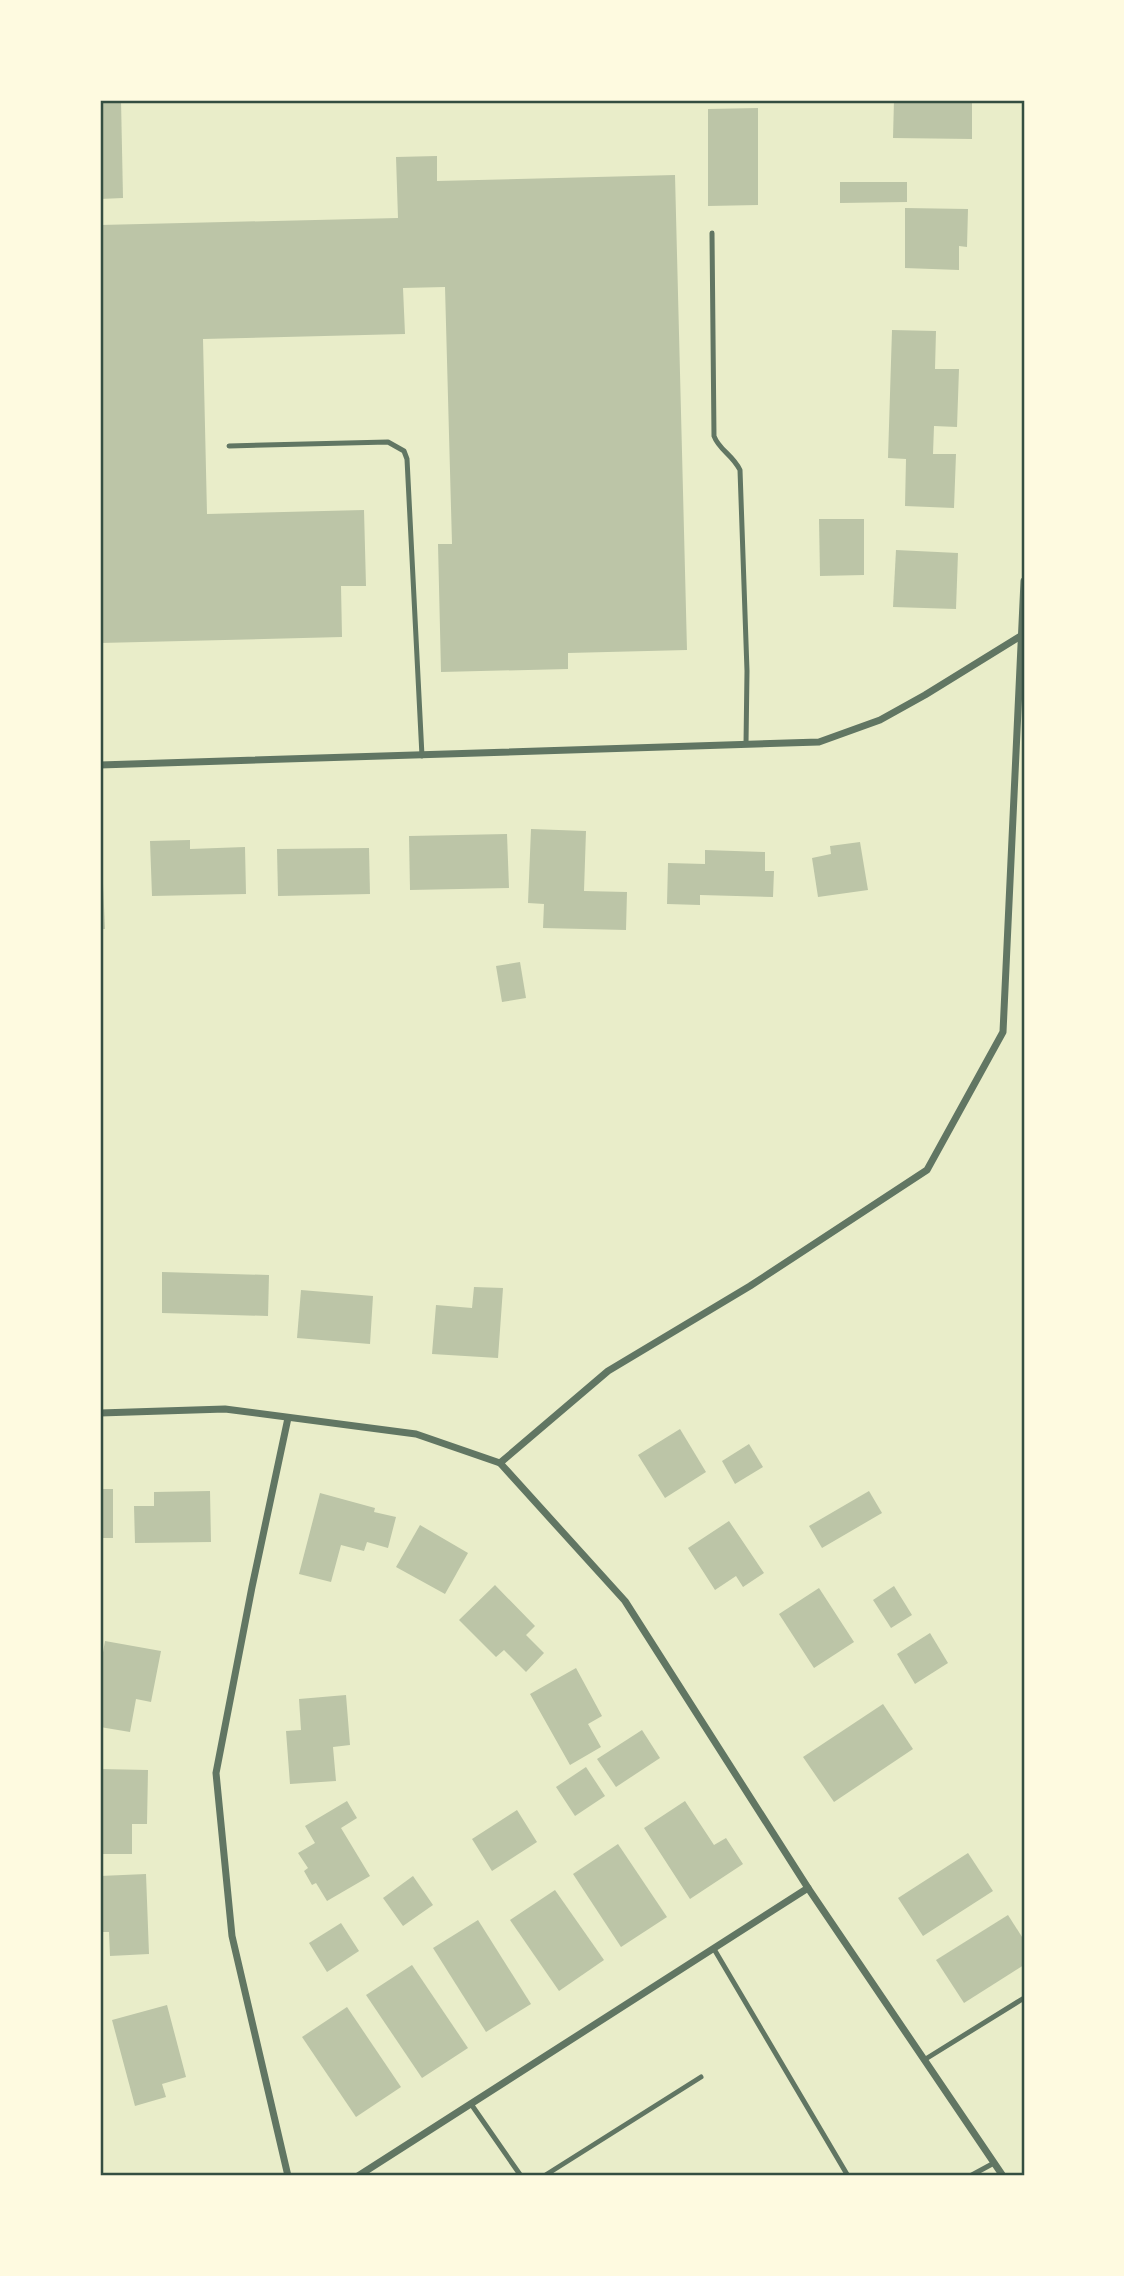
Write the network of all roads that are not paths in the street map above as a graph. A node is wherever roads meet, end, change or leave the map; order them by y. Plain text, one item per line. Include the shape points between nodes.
1 (712, 233) dead end
2 (229, 446) dead end
3 (1024, 581) edge
4 (1024, 634) edge
5 (746, 744) junction
6 (422, 756) junction
7 (100, 765) edge
8 (100, 1413) edge
9 (288, 1418) junction
10 (500, 1463) junction
11 (808, 1888) junction
12 (714, 1949) junction
13 (1024, 1998) edge
14 (924, 2060) junction
15 (701, 2077) dead end
16 (471, 2104) junction
17 (993, 2162) junction
18 (288, 2176) edge
19 (358, 2176) edge
20 (521, 2176) edge
21 (544, 2176) edge
22 (848, 2176) edge
23 (970, 2176) edge
24 (1003, 2176) edge

1 - 5 lane via 714,436 740,470
2 - 6 lane via 388,442 404,451
3 - 4 street
4 - 5 street via 880,720 819,742
4 - 10 street via 1003,1032 928,1170 750,1286 608,1371
5 - 6 street
6 - 7 street
8 - 9 street via 225,1409
9 - 10 street via 416,1434
9 - 18 street via 216,1773 232,1937
10 - 11 street via 625,1601
11 - 12 street
11 - 14 street
12 - 16 street
12 - 22 lane
13 - 14 lane
14 - 17 street
15 - 21 lane
16 - 19 street
16 - 20 lane
17 - 23 lane
17 - 24 street

